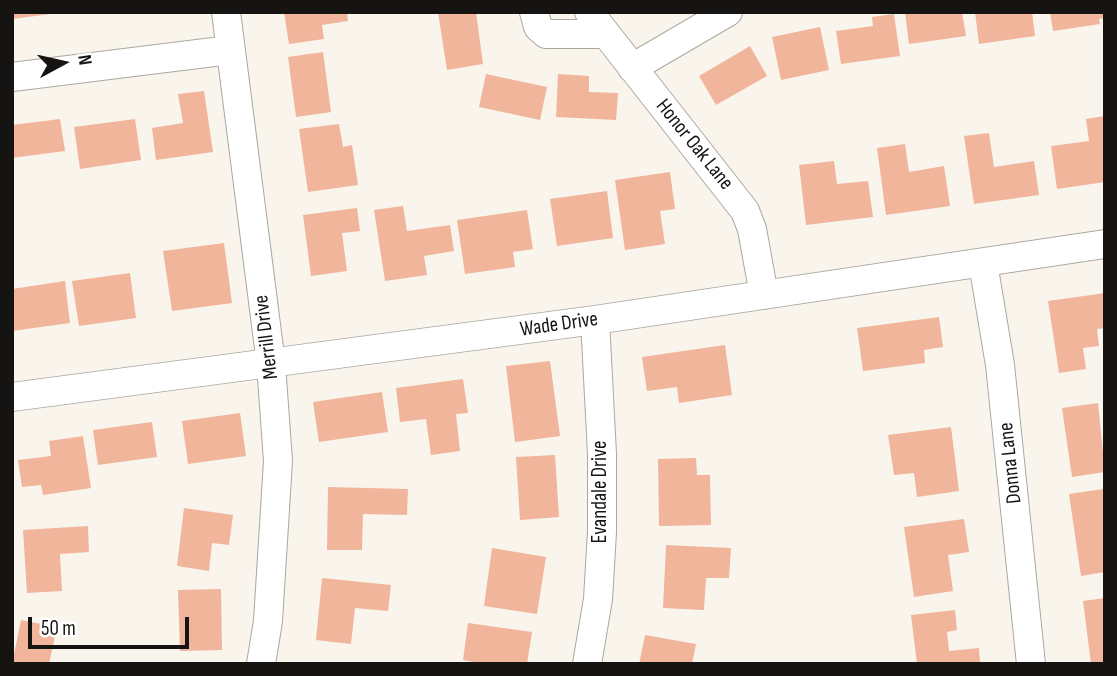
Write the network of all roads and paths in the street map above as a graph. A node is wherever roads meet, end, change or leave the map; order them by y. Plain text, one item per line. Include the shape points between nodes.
1 (226, 12) edge
2 (534, 12) edge
3 (728, 12) edge
4 (597, 23) edge
5 (230, 50) junction
6 (632, 68) junction
7 (12, 76) edge
8 (1105, 244) edge
9 (983, 263) junction
10 (764, 295) junction
11 (595, 320) junction
12 (271, 364) junction
13 (12, 397) edge
14 (261, 664) edge
15 (587, 664) edge
16 (1031, 664) edge

1 - 5 street, Merrill Drive
2 - 4 street via 545,34
3 - 6 street
4 - 6 street, Honor Oak Lane
5 - 7 street
5 - 12 street, Merrill Drive
6 - 10 street, Honor Oak Lane via 745,211
8 - 9 street, Wade Drive
9 - 10 street, Wade Drive
9 - 16 street, Donna Lane via 1000,365
10 - 11 street, Wade Drive
11 - 12 street, Wade Drive
11 - 15 street, Evandale Drive via 602,532 598,599
12 - 13 street, Wade Drive
12 - 14 street, Merrill Drive via 278,461

